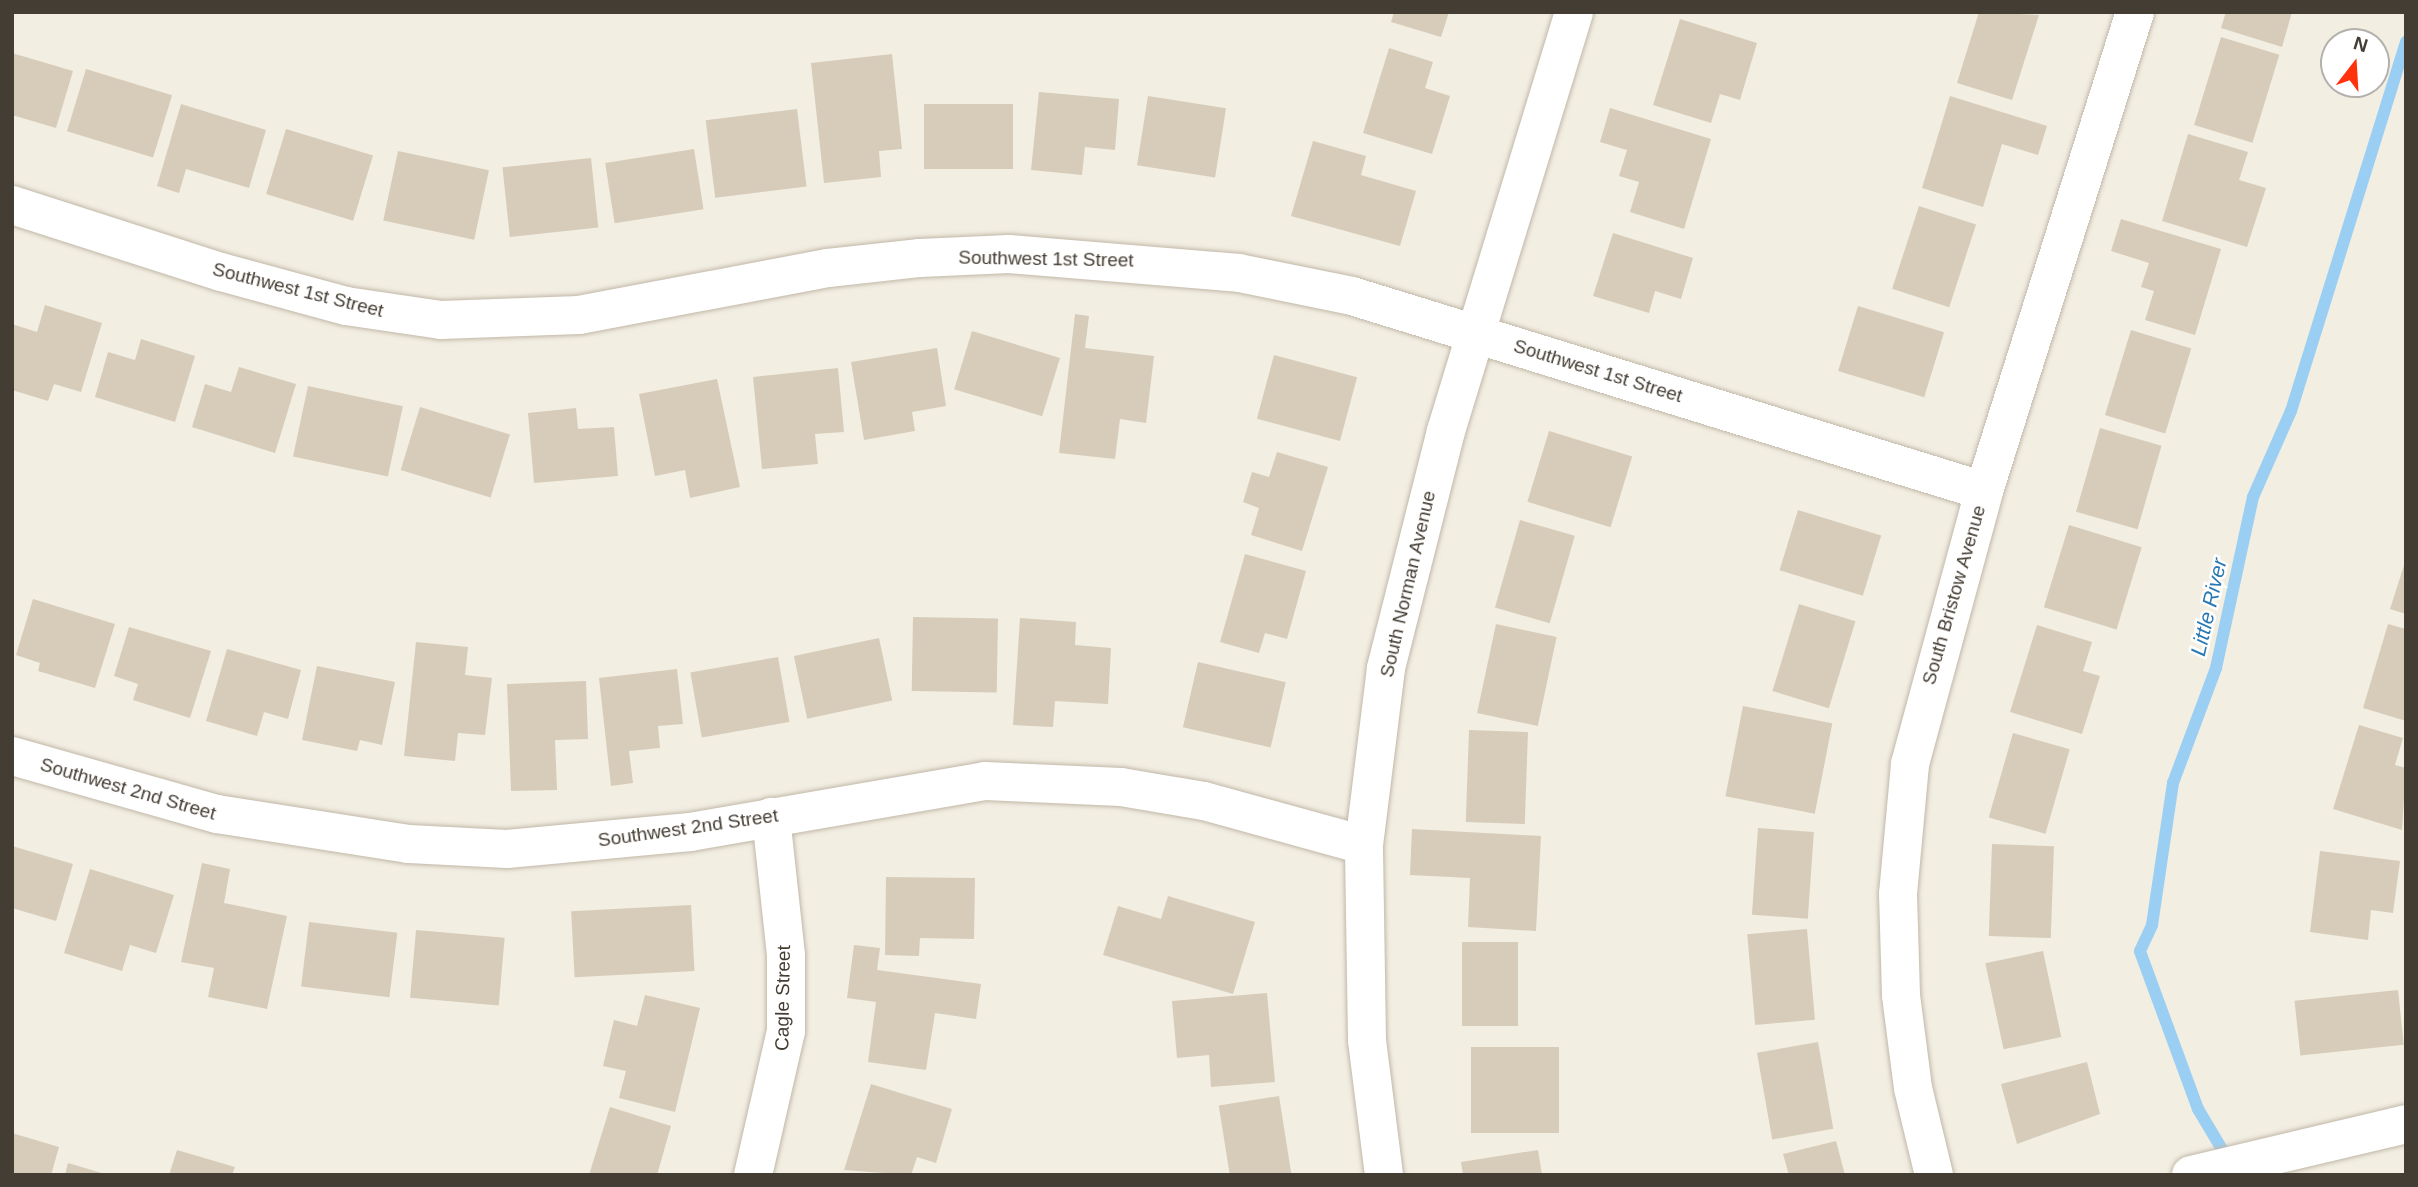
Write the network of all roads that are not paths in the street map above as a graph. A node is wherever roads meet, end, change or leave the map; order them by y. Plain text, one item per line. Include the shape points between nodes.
1 (1574, 12) edge
2 (2132, 22) edge
3 (12, 205) edge
4 (1476, 333) junction
5 (1984, 491) junction
6 (12, 755) edge
7 (771, 817) junction
8 (1364, 845) junction
9 (2406, 1124) edge
10 (752, 1175) edge
11 (1384, 1175) edge
12 (1934, 1175) edge
13 (2192, 1175) edge

1 - 4 street, South Norman Avenue
2 - 5 street, South Bristow Avenue
3 - 4 street, Southwest 1st Street via 271,286 441,320 566,316 828,268 1009,254 1239,273 1352,296
4 - 5 street, Southwest 1st Street
4 - 8 street, South Norman Avenue via 1386,668
5 - 12 street, South Bristow Avenue via 1920,716 1903,814 1901,995 1913,1088
6 - 7 street, Southwest 2nd Street via 217,814 409,844 569,845
7 - 8 street, Southwest 2nd Street via 972,782 1056,781 1204,802
7 - 10 street, Cagle Street via 786,955 786,1031
8 - 11 street, South Norman Avenue via 1367,1040
9 - 13 street

